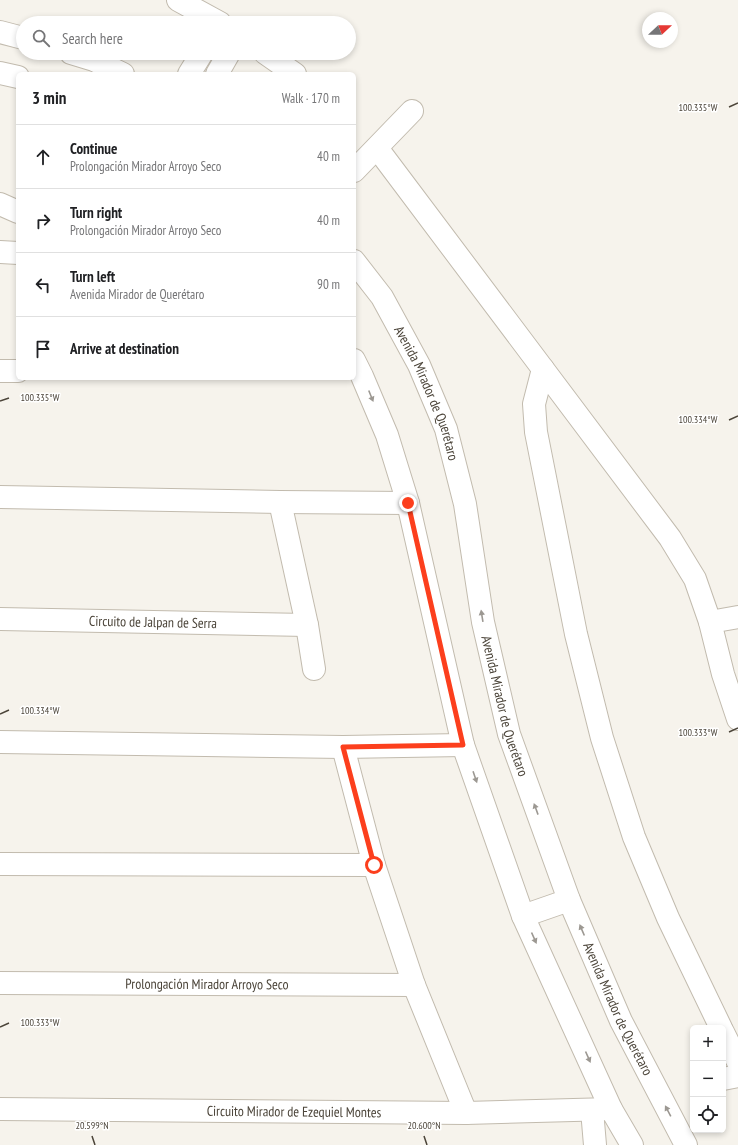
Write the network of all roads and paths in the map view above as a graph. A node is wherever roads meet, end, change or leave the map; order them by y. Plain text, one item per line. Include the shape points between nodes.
1 (190, 3) edge
2 (210, 16) edge
3 (0, 32) edge
4 (16, 36) edge
5 (94, 60) edge
6 (198, 60) edge
7 (225, 60) edge
8 (276, 60) edge
9 (119, 72) edge
10 (190, 72) edge
11 (218, 72) edge
12 (292, 72) edge
13 (0, 73) edge
14 (16, 77) edge
15 (412, 111) dead end
16 (377, 148) junction
17 (356, 169) edge
18 (0, 204) edge
19 (16, 211) edge
20 (0, 252) edge
21 (16, 253) edge
22 (356, 264) edge
23 (543, 369) junction
24 (357, 370) edge
25 (0, 371) edge
26 (16, 371) edge
27 (0, 497) edge
28 (280, 502) junction
29 (408, 503) junction
30 (738, 617) edge
31 (0, 619) edge
32 (710, 622) junction
33 (307, 625) junction
34 (314, 669) dead end
35 (738, 719) edge
36 (0, 742) edge
37 (463, 745) junction
38 (343, 747) junction
39 (0, 864) edge
40 (374, 865) junction
41 (569, 900) junction
42 (523, 916) junction
43 (0, 983) edge
44 (414, 985) junction
45 (720, 1025) edge
46 (726, 1038) edge
47 (738, 1062) edge
48 (738, 1076) edge
49 (726, 1078) edge
50 (0, 1109) edge
51 (602, 1110) junction
52 (466, 1113) junction
53 (595, 1145) edge
54 (632, 1145) edge
55 (686, 1145) edge

1 - 2 street
3 - 4 street
5 - 9 street
6 - 10 street
7 - 11 street
8 - 12 street
13 - 14 street
15 - 16 street
16 - 17 street
16 - 23 street
18 - 19 street
20 - 21 street
41 -> 22 street, Avenida Mirador de Querétaro via 509,734 483,622 465,504 446,429 420,366 382,297
23 - 32 street via 670,538 695,579
23 - 45 street via 534,404 536,432 576,634 602,738 634,837 668,918
24 -> 29 street via 387,435
25 - 26 street
27 - 28 street
28 - 29 street
28 - 33 street
29 - 37 street
30 - 32 street
31 - 33 street, Circuito de Jalpan de Serra
32 - 35 street
33 - 34 street
36 - 38 street
37 - 38 street
37 -> 42 street
38 - 40 street
39 - 40 street
40 - 44 street
41 - 42 street
55 -> 41 street, Avenida Mirador de Querétaro via 621,1021
42 -> 51 street
43 - 44 street, Prolongación Mirador Arroyo Seco
44 - 52 street
46 - 47 street
48 - 49 street
50 - 52 street, Circuito Mirador de Ezequiel Montes
51 - 52 street, Circuito Mirador de Ezequiel Montes
51 - 53 street
51 - 54 street

